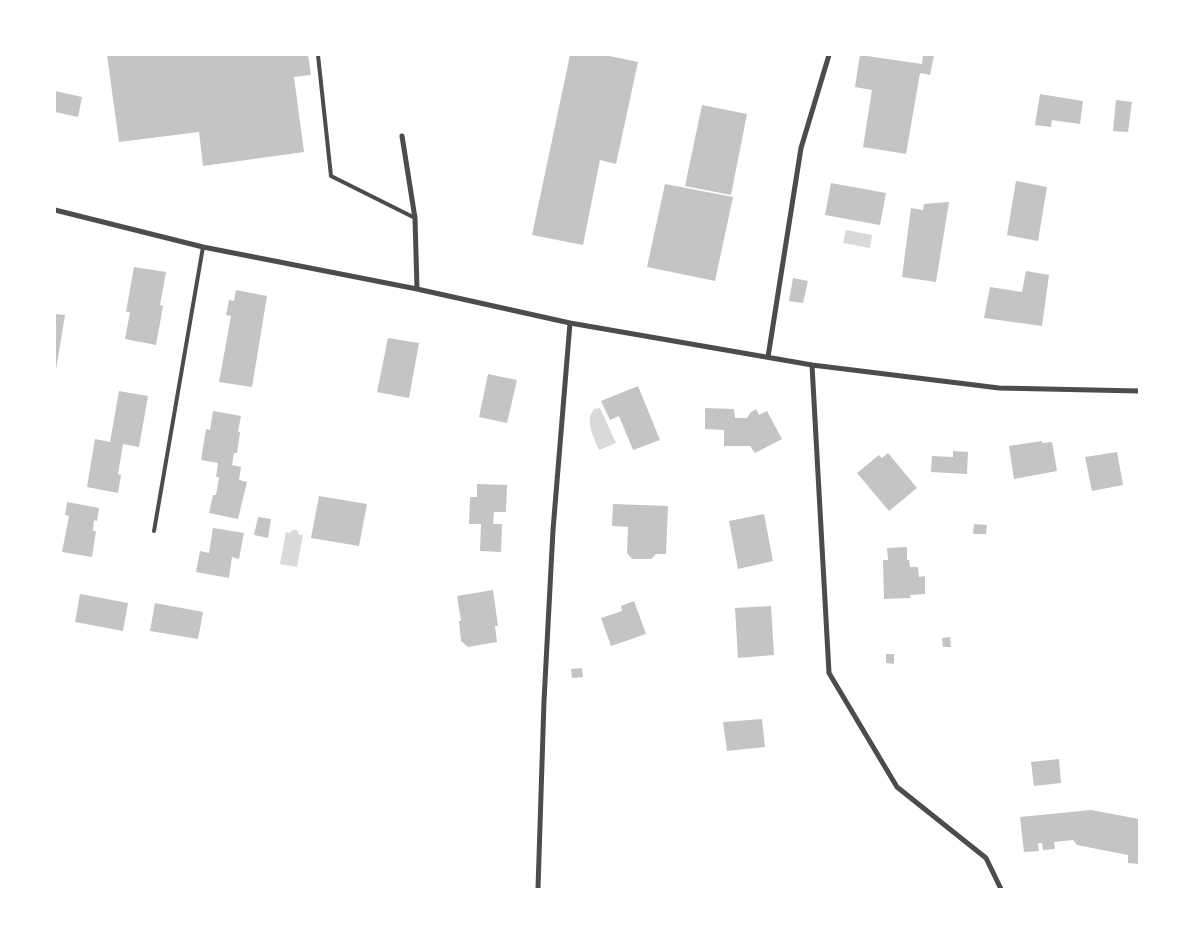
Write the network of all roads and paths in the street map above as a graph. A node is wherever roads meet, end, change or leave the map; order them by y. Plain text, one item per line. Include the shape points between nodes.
1 (318, 55) edge
2 (829, 55) edge
3 (402, 136) dead end
4 (55, 210) edge
5 (415, 218) junction
6 (203, 247) junction
7 (416, 289) junction
8 (570, 323) junction
9 (768, 357) junction
10 (812, 365) junction
11 (1139, 391) edge
12 (154, 531) dead end
13 (538, 888) edge
14 (1001, 889) edge

1 - 5 lane via 331,176
2 - 9 street via 801,148
3 - 5 street
4 - 6 street
5 - 7 street
6 - 7 street
6 - 12 lane
7 - 8 street
8 - 9 street
8 - 13 street via 553,530
9 - 10 street
10 - 11 street via 999,388
10 - 14 street via 829,673 896,787 986,858

